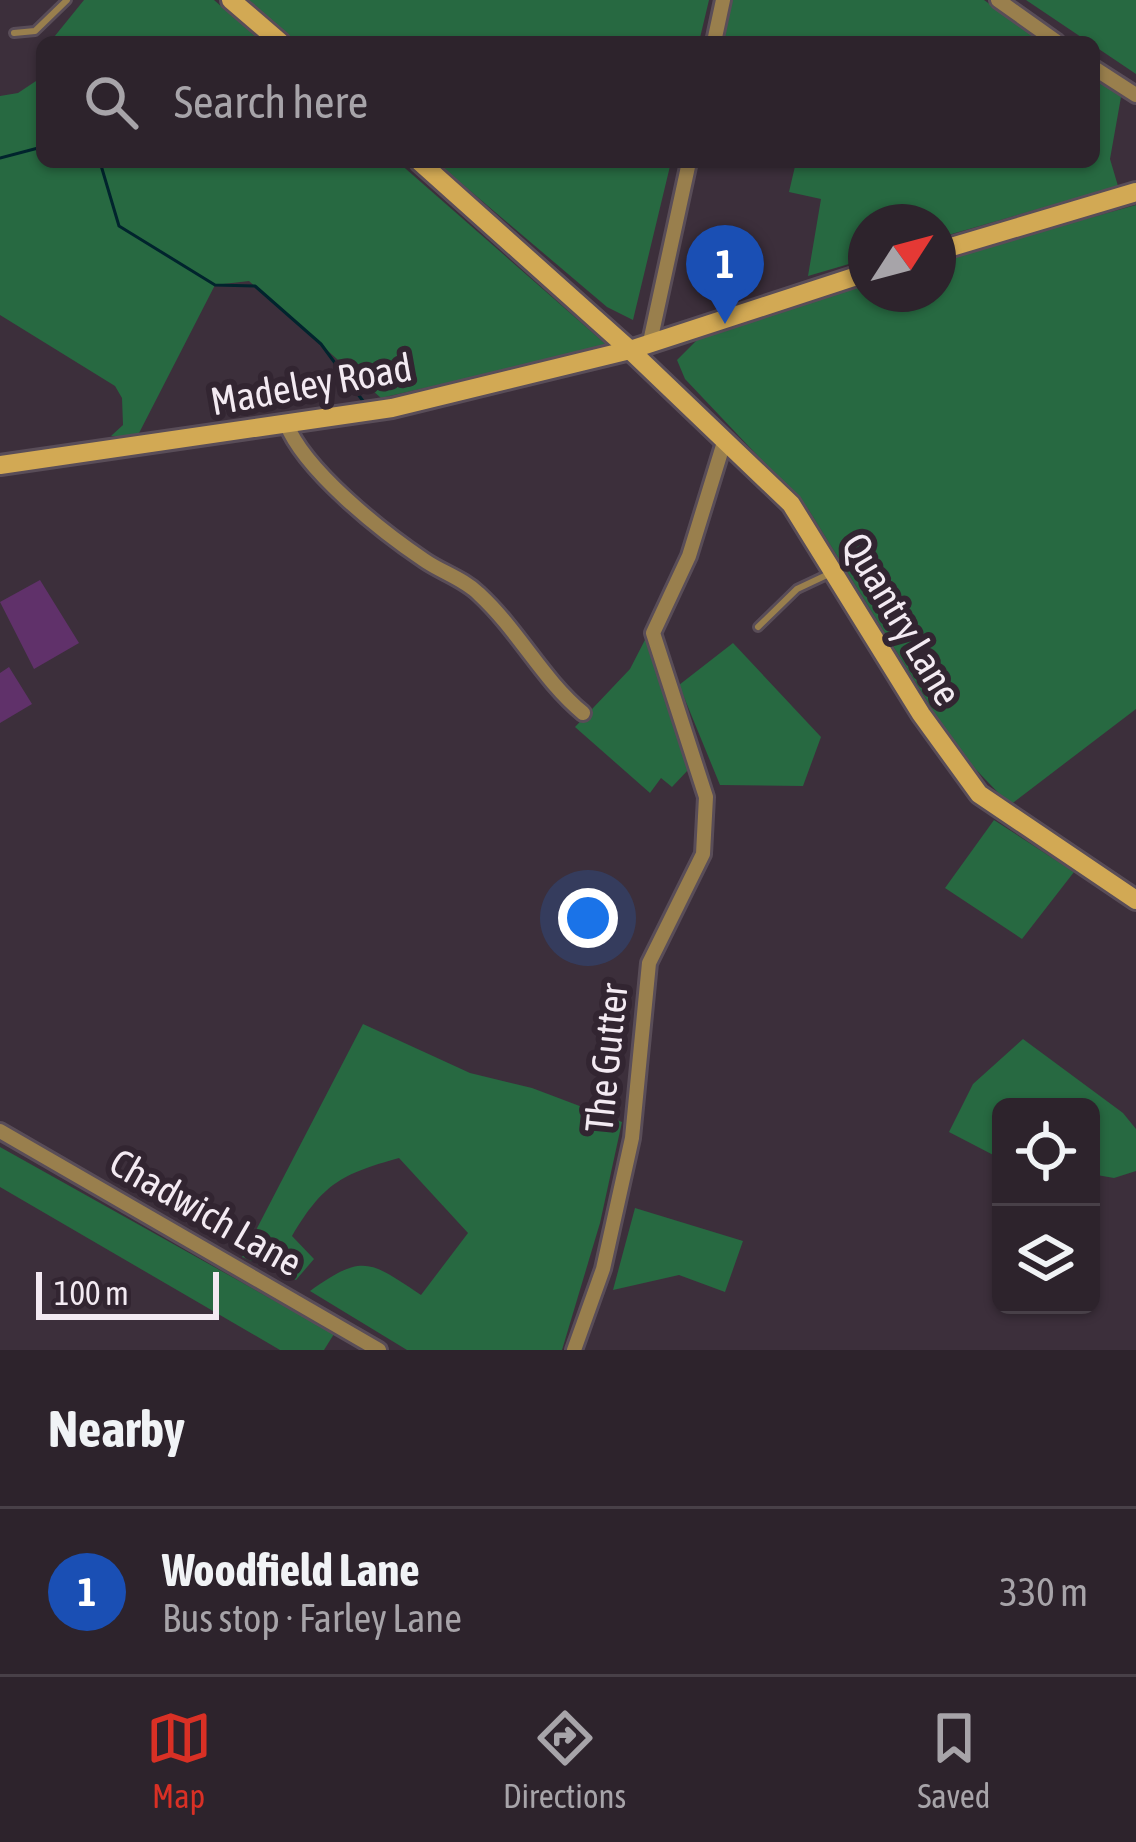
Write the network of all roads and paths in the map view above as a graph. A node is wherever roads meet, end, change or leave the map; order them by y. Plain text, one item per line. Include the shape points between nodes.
1 (67, 0) edge
2 (231, 0) edge
3 (723, 0) edge
4 (998, 0) edge
5 (14, 33) dead end
6 (273, 36) edge
7 (715, 36) edge
8 (1049, 36) edge
9 (1100, 72) edge
10 (1136, 95) edge
11 (426, 168) edge
12 (688, 168) edge
13 (1136, 192) edge
14 (956, 246) edge
15 (848, 279) edge
16 (650, 341) junction
17 (630, 350) junction
18 (286, 423) junction
19 (725, 439) junction
20 (0, 465) edge
21 (833, 571) junction
22 (758, 627) dead end
23 (583, 713) dead end
24 (1136, 900) edge
25 (0, 1131) edge
26 (379, 1350) edge
27 (574, 1350) edge

1 - 5 lane via 35,31
2 - 6 street
3 - 7 street
4 - 8 street
9 - 10 street
11 - 17 street, Quantry Lane
12 - 16 street
13 - 14 street
15 - 16 street, Madeley Road
16 - 17 street, Madeley Road
17 - 18 street, Madeley Road via 392,407
17 - 19 street, Quantry Lane
18 - 20 street, Madeley Road
18 - 23 street via 294,445 379,524 476,590
19 - 21 street, Quantry Lane via 791,504
19 - 27 street, The Gutter via 689,556 653,633 706,797 703,854 649,963 632,1138 604,1268
21 - 22 lane via 797,589
21 - 24 street, Quantry Lane via 979,794
25 - 26 street, Chadwich Lane

